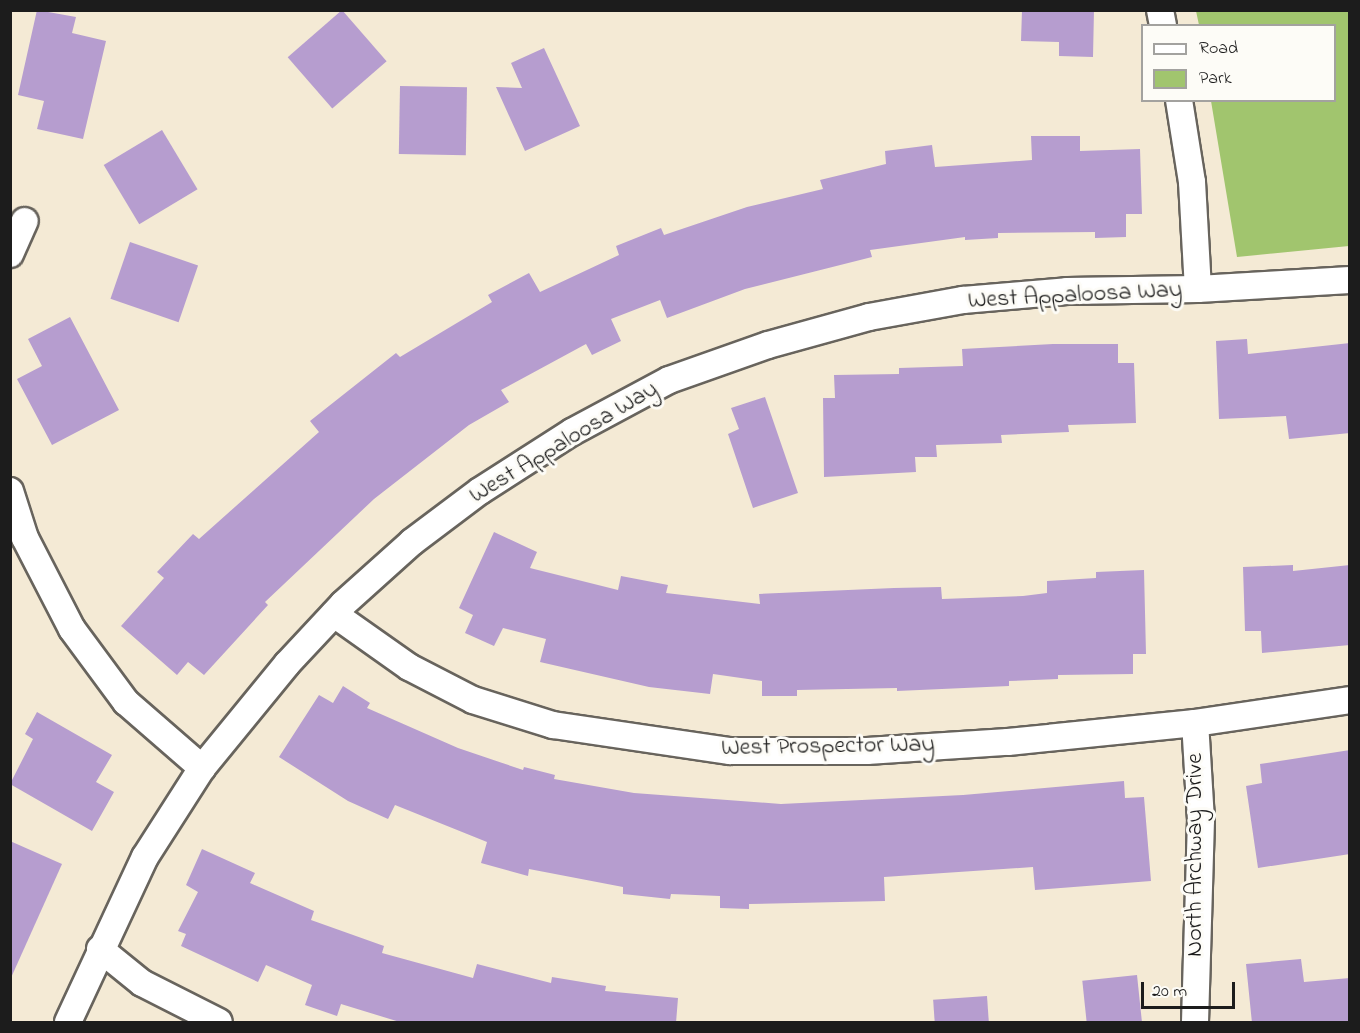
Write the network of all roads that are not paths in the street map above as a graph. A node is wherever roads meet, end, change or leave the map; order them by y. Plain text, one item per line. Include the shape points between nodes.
1 (1179, 102) edge
2 (25, 221) dead end
3 (10, 254) edge
4 (1350, 280) edge
5 (1198, 289) junction
6 (10, 491) edge
7 (18, 540) edge
8 (334, 614) junction
9 (1350, 700) edge
10 (1195, 723) junction
11 (202, 768) junction
12 (100, 949) junction
13 (68, 1023) edge
14 (219, 1023) edge
15 (1195, 1023) edge

1 - 5 street via 1192,182
2 - 3 street
4 - 5 street, West Appaloosa Way
5 - 8 street, West Appaloosa Way via 1067,291 963,300 869,317 768,345 669,380 572,432 480,491 412,542
6 - 7 street
7 - 11 street via 72,629 126,702
8 - 10 street, West Prospector Way via 409,667 473,700 553,725 633,740 730,751 867,751
8 - 11 street, West Appaloosa Way
9 - 10 street, West Prospector Way
10 - 15 street, North Archway Drive via 1201,820
11 - 12 street, West Appaloosa Way via 145,857
12 - 13 street, West Appaloosa Way
12 - 14 street via 142,983

